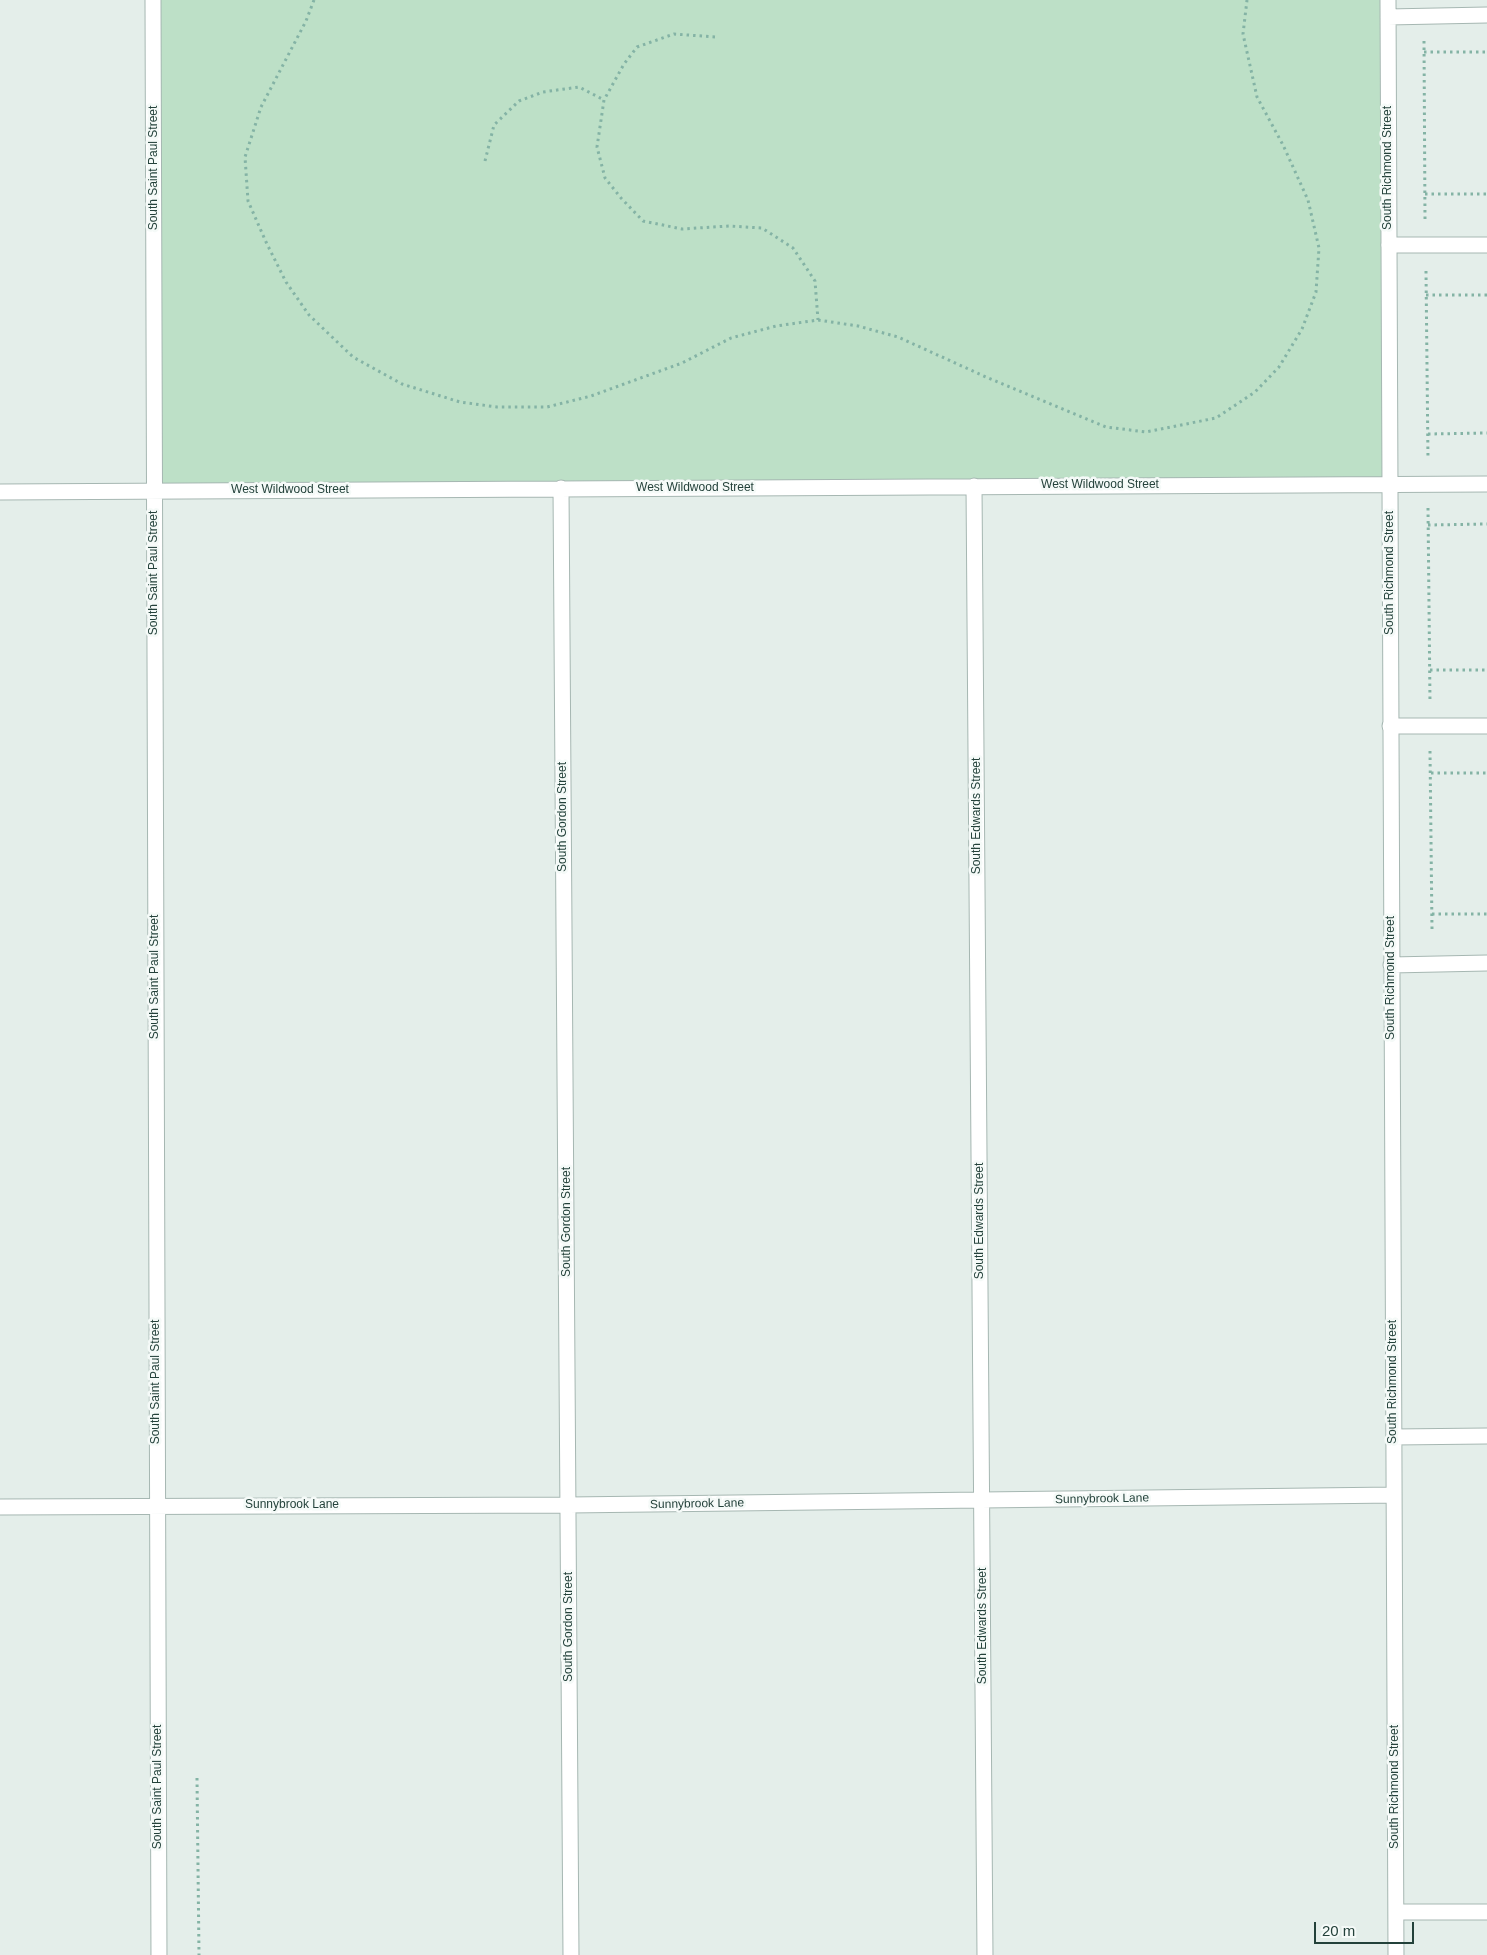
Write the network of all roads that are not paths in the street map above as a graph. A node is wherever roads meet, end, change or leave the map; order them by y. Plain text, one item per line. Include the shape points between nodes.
1 (153, 0) edge
2 (1388, 0) edge
3 (1487, 15) edge
4 (1388, 17) junction
5 (1388, 245) junction
6 (1487, 245) edge
7 (1389, 484) junction
8 (1487, 484) edge
9 (974, 486) junction
10 (561, 488) junction
11 (154, 491) junction
12 (0, 492) edge
13 (1390, 726) junction
14 (1487, 726) edge
15 (1487, 963) edge
16 (1391, 965) junction
17 (1394, 1436) junction
18 (1487, 1436) edge
19 (1394, 1495) junction
20 (982, 1500) junction
21 (569, 1505) junction
22 (157, 1506) junction
23 (0, 1507) edge
24 (1396, 1912) junction
25 (1487, 1912) edge
26 (159, 1955) edge
27 (571, 1955) edge
28 (985, 1955) edge
29 (1396, 1955) edge

1 - 11 street, South Saint Paul Street
2 - 4 street, South Richmond Street
3 - 4 street
4 - 5 street, South Richmond Street
5 - 6 street
5 - 7 street, South Richmond Street
7 - 8 street, West Wildwood Street
7 - 9 street, West Wildwood Street
7 - 13 street, South Richmond Street
9 - 10 street, West Wildwood Street
9 - 20 street, South Edwards Street
10 - 11 street, West Wildwood Street
10 - 21 street, South Gordon Street
11 - 12 street, West Wildwood Street
11 - 22 street, South Saint Paul Street
13 - 14 street
13 - 16 street, South Richmond Street
15 - 16 street
16 - 17 street, South Richmond Street
17 - 18 street
17 - 19 street, South Richmond Street
19 - 20 street, Sunnybrook Lane
19 - 24 street, South Richmond Street
20 - 21 street, Sunnybrook Lane
20 - 28 street, South Edwards Street
21 - 22 street, Sunnybrook Lane
21 - 27 street, South Gordon Street
22 - 23 street, Sunnybrook Lane
22 - 26 street, South Saint Paul Street
24 - 25 street
24 - 29 street, South Richmond Street

